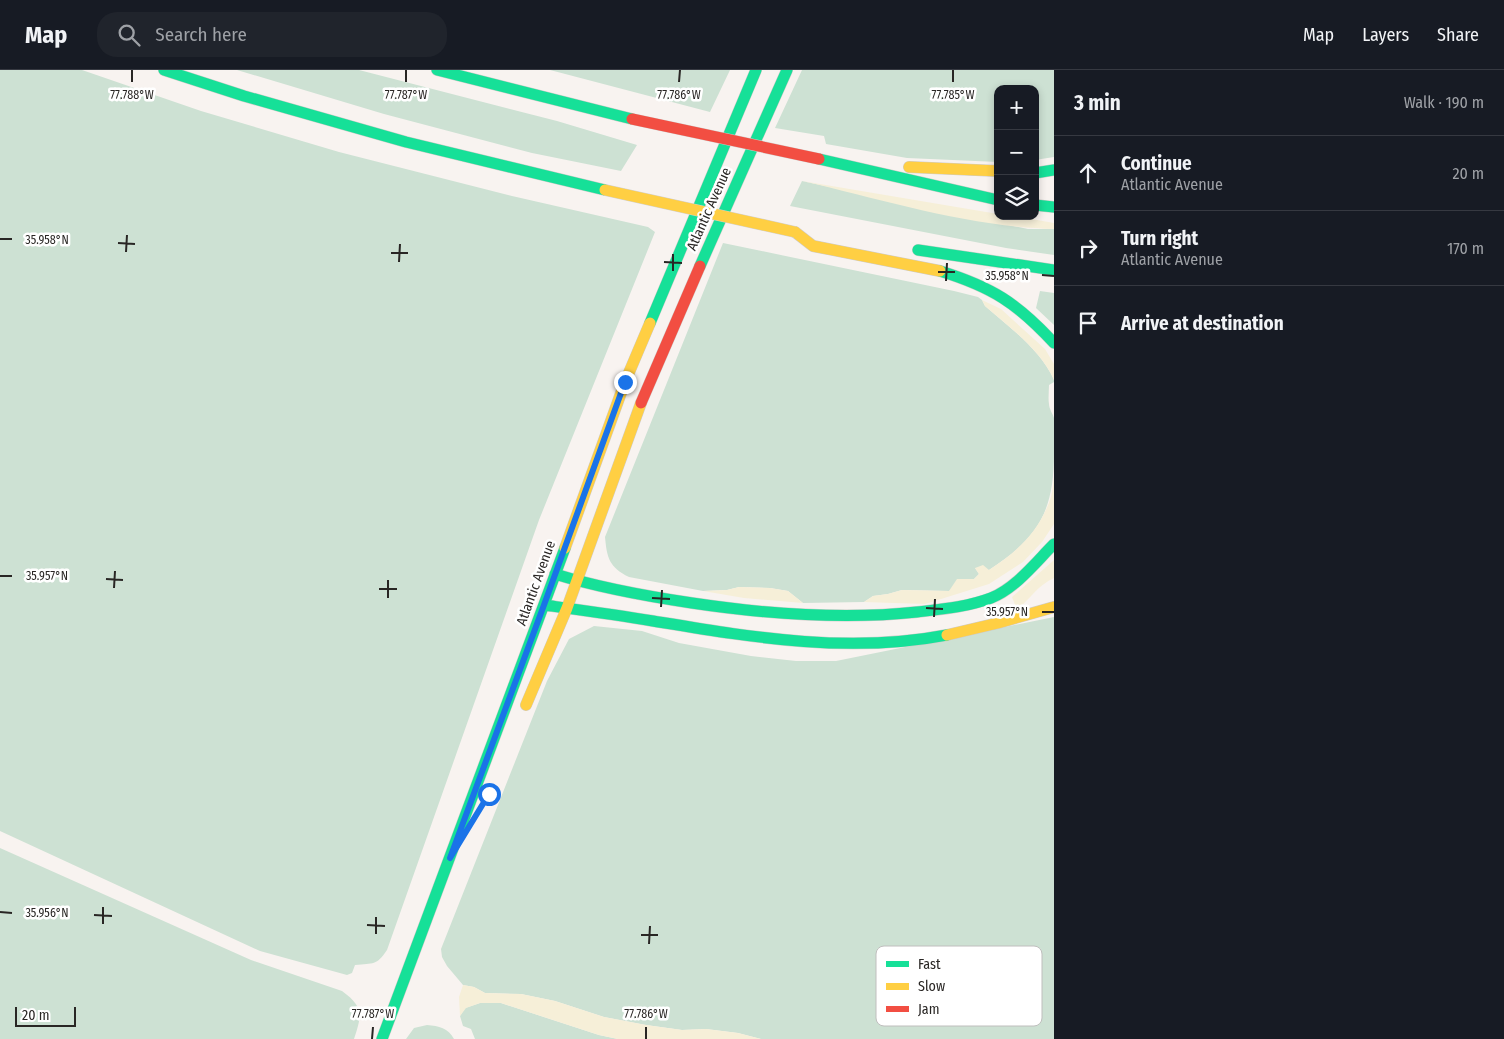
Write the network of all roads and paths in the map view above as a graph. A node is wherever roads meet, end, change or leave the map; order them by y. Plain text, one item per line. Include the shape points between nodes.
1 (164, 70) edge
2 (437, 70) edge
3 (756, 70) edge
4 (787, 70) edge
5 (842, 164) junction
6 (1054, 170) edge
7 (994, 171) edge
8 (1039, 172) edge
9 (994, 199) edge
10 (1039, 205) edge
11 (1054, 207) edge
12 (795, 232) junction
13 (815, 235) dead end
14 (902, 248) dead end
15 (1054, 270) edge
16 (1054, 343) edge
17 (1054, 544) edge
18 (555, 574) junction
19 (577, 581) junction
20 (544, 605) junction
21 (1054, 607) edge
22 (567, 608) junction
23 (522, 714) dead end
24 (479, 810) dead end
25 (450, 858) junction
26 (382, 1039) edge

1 - 12 main road, bridge via 406,142
2 - 5 main road, bridge via 632,119
3 - 18 main road, Atlantic Avenue via 625,382
4 - 19 main road, Atlantic Avenue via 646,390
5 - 7 main road
5 - 9 main road
6 - 8 main road
10 - 11 main road
12 - 13 main road
12 - 16 main road via 813,246 930,268 990,290 1015,305
14 - 15 main road
17 - 19 main road via 1013,584 994,597 961,607 881,616 748,611 634,594
18 - 19 main road
18 - 20 main road, Atlantic Avenue
19 - 22 main road, Atlantic Avenue
20 - 22 main road
20 - 25 main road, Atlantic Avenue
21 - 22 main road via 1024,617 923,638 828,644 768,640
22 - 23 main road, Atlantic Avenue
24 - 25 main road, Atlantic Avenue
25 - 26 main road, Atlantic Avenue

